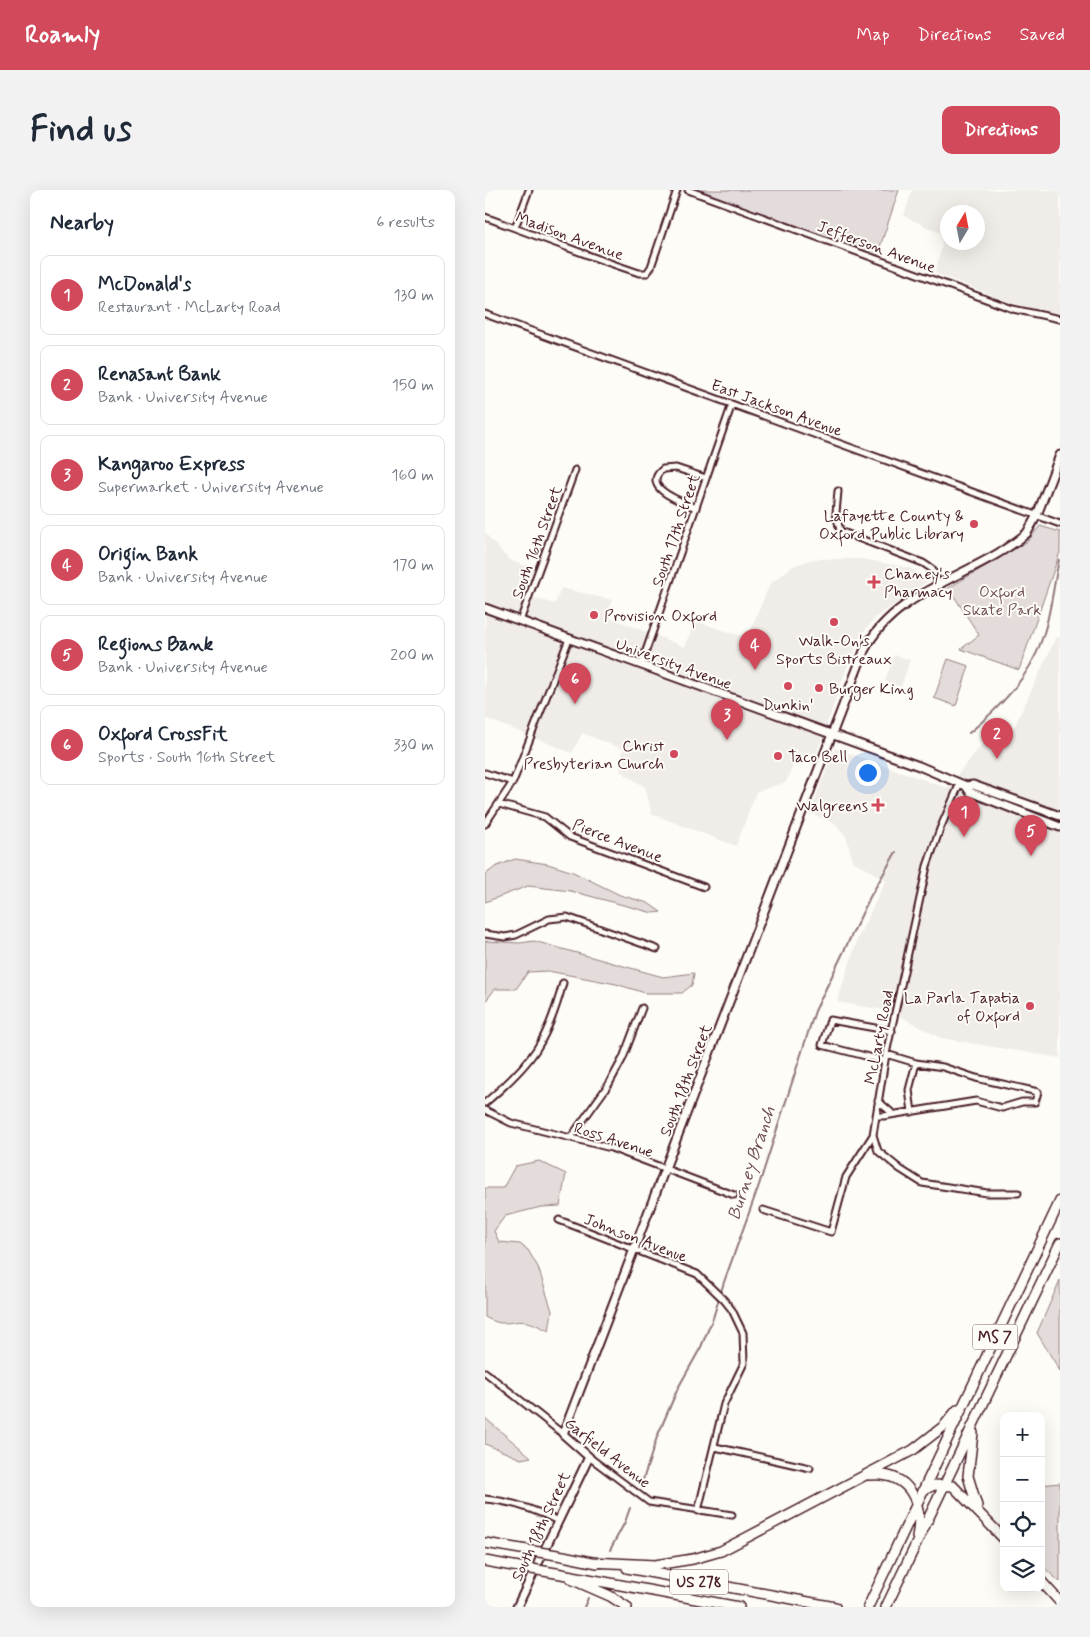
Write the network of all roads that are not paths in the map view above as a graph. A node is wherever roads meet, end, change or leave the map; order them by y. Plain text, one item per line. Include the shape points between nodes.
1 (529, 190) edge
2 (677, 190) edge
3 (688, 190) edge
4 (485, 217) edge
5 (515, 228) junction
6 (485, 314) edge
7 (1060, 320) edge
8 (732, 404) junction
9 (1060, 455) edge
10 (575, 470) dead end
11 (706, 478) junction
12 (838, 491) dead end
13 (696, 508) junction
14 (1037, 516) junction
15 (1060, 524) edge
16 (940, 586) junction
17 (485, 608) edge
18 (520, 621) junction
19 (569, 639) junction
20 (641, 665) junction
21 (833, 735) junction
22 (485, 773) edge
23 (513, 782) junction
24 (963, 785) junction
25 (499, 804) junction
26 (1060, 816) edge
27 (485, 824) edge
28 (1060, 827) edge
29 (704, 887) dead end
30 (485, 934) edge
31 (657, 949) dead end
32 (563, 983) dead end
33 (642, 1008) dead end
34 (892, 1031) junction
35 (886, 1054) junction
36 (885, 1061) junction
37 (916, 1063) junction
38 (878, 1101) junction
39 (485, 1103) edge
40 (485, 1110) edge
41 (912, 1112) junction
42 (893, 1114) junction
43 (876, 1116) junction
44 (873, 1135) junction
45 (571, 1137) junction
46 (665, 1170) junction
47 (1018, 1194) dead end
48 (734, 1195) dead end
49 (1060, 1201) edge
50 (763, 1210) dead end
51 (559, 1220) dead end
52 (1060, 1243) edge
53 (634, 1250) junction
54 (485, 1372) edge
55 (975, 1380) junction
56 (976, 1419) junction
57 (563, 1434) junction
58 (715, 1447) junction
59 (589, 1456) junction
60 (810, 1468) dead end
61 (864, 1476) junction
62 (945, 1485) junction
63 (923, 1491) junction
64 (485, 1500) edge
65 (917, 1503) junction
66 (698, 1511) junction
67 (981, 1513) junction
68 (732, 1515) dead end
69 (558, 1521) junction
70 (1000, 1534) edge
71 (485, 1542) edge
72 (911, 1556) junction
73 (485, 1561) edge
74 (591, 1562) junction
75 (557, 1574) junction
76 (1045, 1585) edge
77 (1060, 1602) edge
78 (517, 1607) edge
79 (627, 1607) edge
80 (739, 1607) edge
81 (835, 1607) edge
82 (868, 1607) edge
83 (886, 1607) edge

1 - 5 street
2 - 5 street, Madison Avenue via 647,273 639,273
3 - 7 street, Jefferson Avenue via 1013,309
4 - 5 street, Madison Avenue
6 - 8 street, East Jackson Avenue
8 - 11 street, South 17th Street
8 - 14 street, East Jackson Avenue
9 - 14 street, South 18th Street
10 - 18 street, South 16th Street
11 - 13 street, South 17th Street
11 - 13 street via 676,468 663,469 656,479 662,491
12 - 16 street via 836,513 840,531 923,563 932,569
13 - 20 street, South 17th Street
14 - 15 street, East Jackson Avenue
14 - 16 street, South 18th Street via 1021,538
16 - 21 street, South 18th Street via 893,612 873,634
17 - 18 street, University Avenue
18 - 19 street, University Avenue
19 - 20 street, University Avenue
19 - 23 street
20 - 21 street, University Avenue
21 - 24 street, University Avenue
21 - 46 street, South 18th Street
22 - 23 street
23 - 25 street
24 - 26 street, University Avenue via 973,785
24 - 28 street, University Avenue via 970,792
24 - 34 street, McLarty Road via 940,829 927,866
25 - 27 street
25 - 29 street, Pierce Avenue via 545,817 570,837
30 - 31 street via 517,935 549,919 567,917
32 - 39 street via 547,1034 519,1075
33 - 45 street via 609,1084
34 - 35 street, McLarty Road
34 - 36 street via 830,1020 822,1045
35 - 36 street, McLarty Road
35 - 37 street
36 - 38 street, McLarty Road
37 - 41 street via 909,1090
37 - 41 street via 943,1066 976,1078 1038,1092 1035,1102 1001,1108 976,1101
38 - 42 street
38 - 43 street, McLarty Road
40 - 45 street, Ross Avenue via 511,1123
41 - 42 street
42 - 43 street
43 - 44 street, McLarty Road
44 - 47 street via 878,1151 922,1183 987,1193
44 - 50 street via 846,1177 831,1232
45 - 46 street, Ross Avenue via 611,1148
46 - 48 street, Ross Avenue
46 - 53 street, South 18th Street
49 - 55 highway, MS 7
51 - 53 street, Johnson Avenue
52 - 56 highway, MS 7
53 - 57 street, South 18th Street
53 - 58 street, Johnson Avenue via 704,1279 732,1310 743,1333 744,1363 724,1404
54 - 57 street, Garfield Avenue
55 - 61 highway via 955,1413 927,1440
55 - 63 highway, MS 7
56 - 62 highway, MS 7
56 - 67 highway via 968,1476
57 - 59 street, Garfield Avenue
58 - 60 street
58 - 66 street, Johnson Avenue
59 - 66 street, Garfield Avenue via 649,1502
59 - 69 street, South 18th Street
61 - 65 highway via 878,1474 897,1479
61 - 74 highway via 736,1544 708,1555 655,1565
62 - 63 highway via 934,1485
62 - 67 highway via 953,1486
62 - 72 highway, MS 7
63 - 65 highway, MS 7
64 - 69 street via 513,1503
65 - 72 highway via 919,1523
65 - 82 highway, MS 7
66 - 68 street, Garfield Avenue
67 - 70 highway
69 - 78 street, South 18th Street
71 - 74 highway, US 278, bridge
72 - 83 highway, MS 7
73 - 75 highway, US 278, bridge
74 - 81 highway, US 278
75 - 79 highway via 610,1596
75 - 80 highway, US 278
76 - 77 highway

